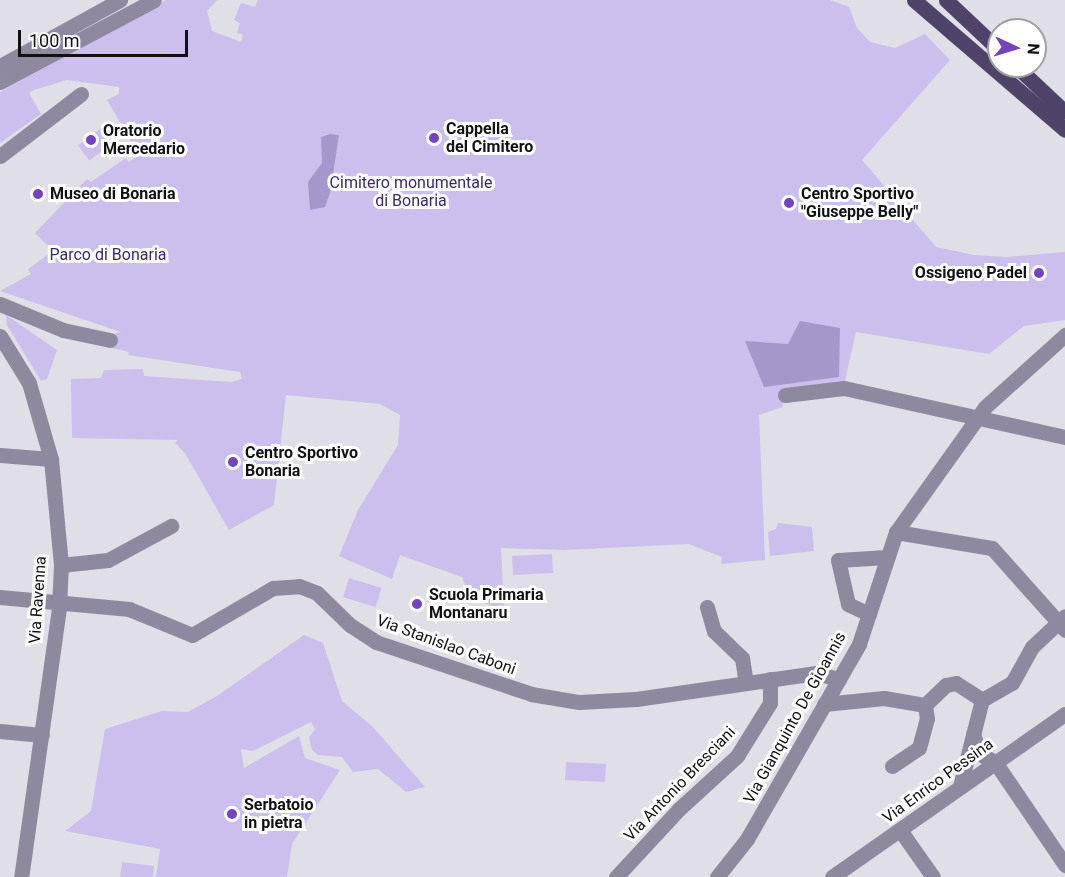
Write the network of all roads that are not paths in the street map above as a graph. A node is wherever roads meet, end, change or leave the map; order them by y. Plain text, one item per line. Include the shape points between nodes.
1 (120, 0) edge
2 (154, 0) edge
3 (914, 0) edge
4 (946, 0) edge
5 (930, 5) edge
6 (987, 39) edge
7 (0, 66) edge
8 (1029, 78) edge
9 (0, 82) edge
10 (81, 94) dead end
11 (1065, 112) edge
12 (1065, 130) edge
13 (0, 156) edge
14 (0, 304) edge
15 (1065, 335) edge
16 (0, 336) edge
17 (110, 340) dead end
18 (785, 395) dead end
19 (976, 419) junction
20 (1065, 437) edge
21 (0, 455) edge
22 (51, 459) junction
23 (171, 526) dead end
24 (896, 532) junction
25 (888, 557) junction
26 (61, 565) junction
27 (0, 597) edge
28 (59, 603) junction
29 (706, 607) dead end
30 (869, 614) junction
31 (1063, 623) edge
32 (770, 679) junction
33 (839, 679) junction
34 (746, 682) junction
35 (982, 700) junction
36 (824, 704) junction
37 (926, 705) junction
38 (1065, 714) edge
39 (0, 731) edge
40 (973, 734) junction
41 (42, 735) junction
42 (995, 762) junction
43 (892, 766) dead end
44 (960, 786) junction
45 (900, 830) junction
46 (1065, 865) edge
47 (1065, 872) edge
48 (22, 876) edge
49 (616, 877) edge
50 (717, 877) edge
51 (832, 877) edge
52 (933, 877) edge
53 (1058, 877) edge

1 - 7 street
2 - 9 street
3 - 5 main road
4 - 6 main road
5 - 12 main road
8 - 11 main road
10 - 13 street
14 - 17 street via 63,330
15 - 19 street, Via Gianquinto De Gioannis
16 - 22 street, Via Ravenna via 29,383
18 - 19 street via 844,388
19 - 20 street
19 - 24 street, Via Gianquinto De Gioannis
21 - 22 street
22 - 26 street, Via Ravenna
23 - 26 street via 108,560
24 - 25 street, Via Gianquinto De Gioannis
24 - 31 street via 992,548
25 - 30 street, Via Gianquinto De Gioannis
25 - 30 street via 838,560 848,604
26 - 28 street, Via Ravenna
27 - 28 street
28 - 34 street, Via Stanislao Caboni via 129,609 192,635 273,588 299,586 316,593 375,642 554,699 608,702
28 - 41 street, Via Ravenna
29 - 34 street via 714,631 742,658
30 - 33 street, Via Gianquinto De Gioannis via 859,644
31 - 35 street via 1032,647 1012,683
32 - 33 street, Via Stanislao Caboni via 816,674
32 - 34 street, Via Stanislao Caboni
32 - 49 street, Via Antonio Bresciani via 770,703 737,756 679,809
33 - 36 street, Via Gianquinto De Gioannis
35 - 37 street via 956,683 946,685
35 - 40 street
36 - 37 street via 884,698
36 - 50 street, Via Gianquinto De Gioannis via 747,839
37 - 43 street via 927,719 919,748
38 - 42 street, Via Enrico Pessina
39 - 41 street
40 - 42 street via 980,754
40 - 44 street
41 - 48 street, Via Ravenna
42 - 44 street, Via Enrico Pessina
42 - 46 street
44 - 45 street, Via Enrico Pessina
45 - 51 street, Via Enrico Pessina
45 - 52 street
47 - 53 street

